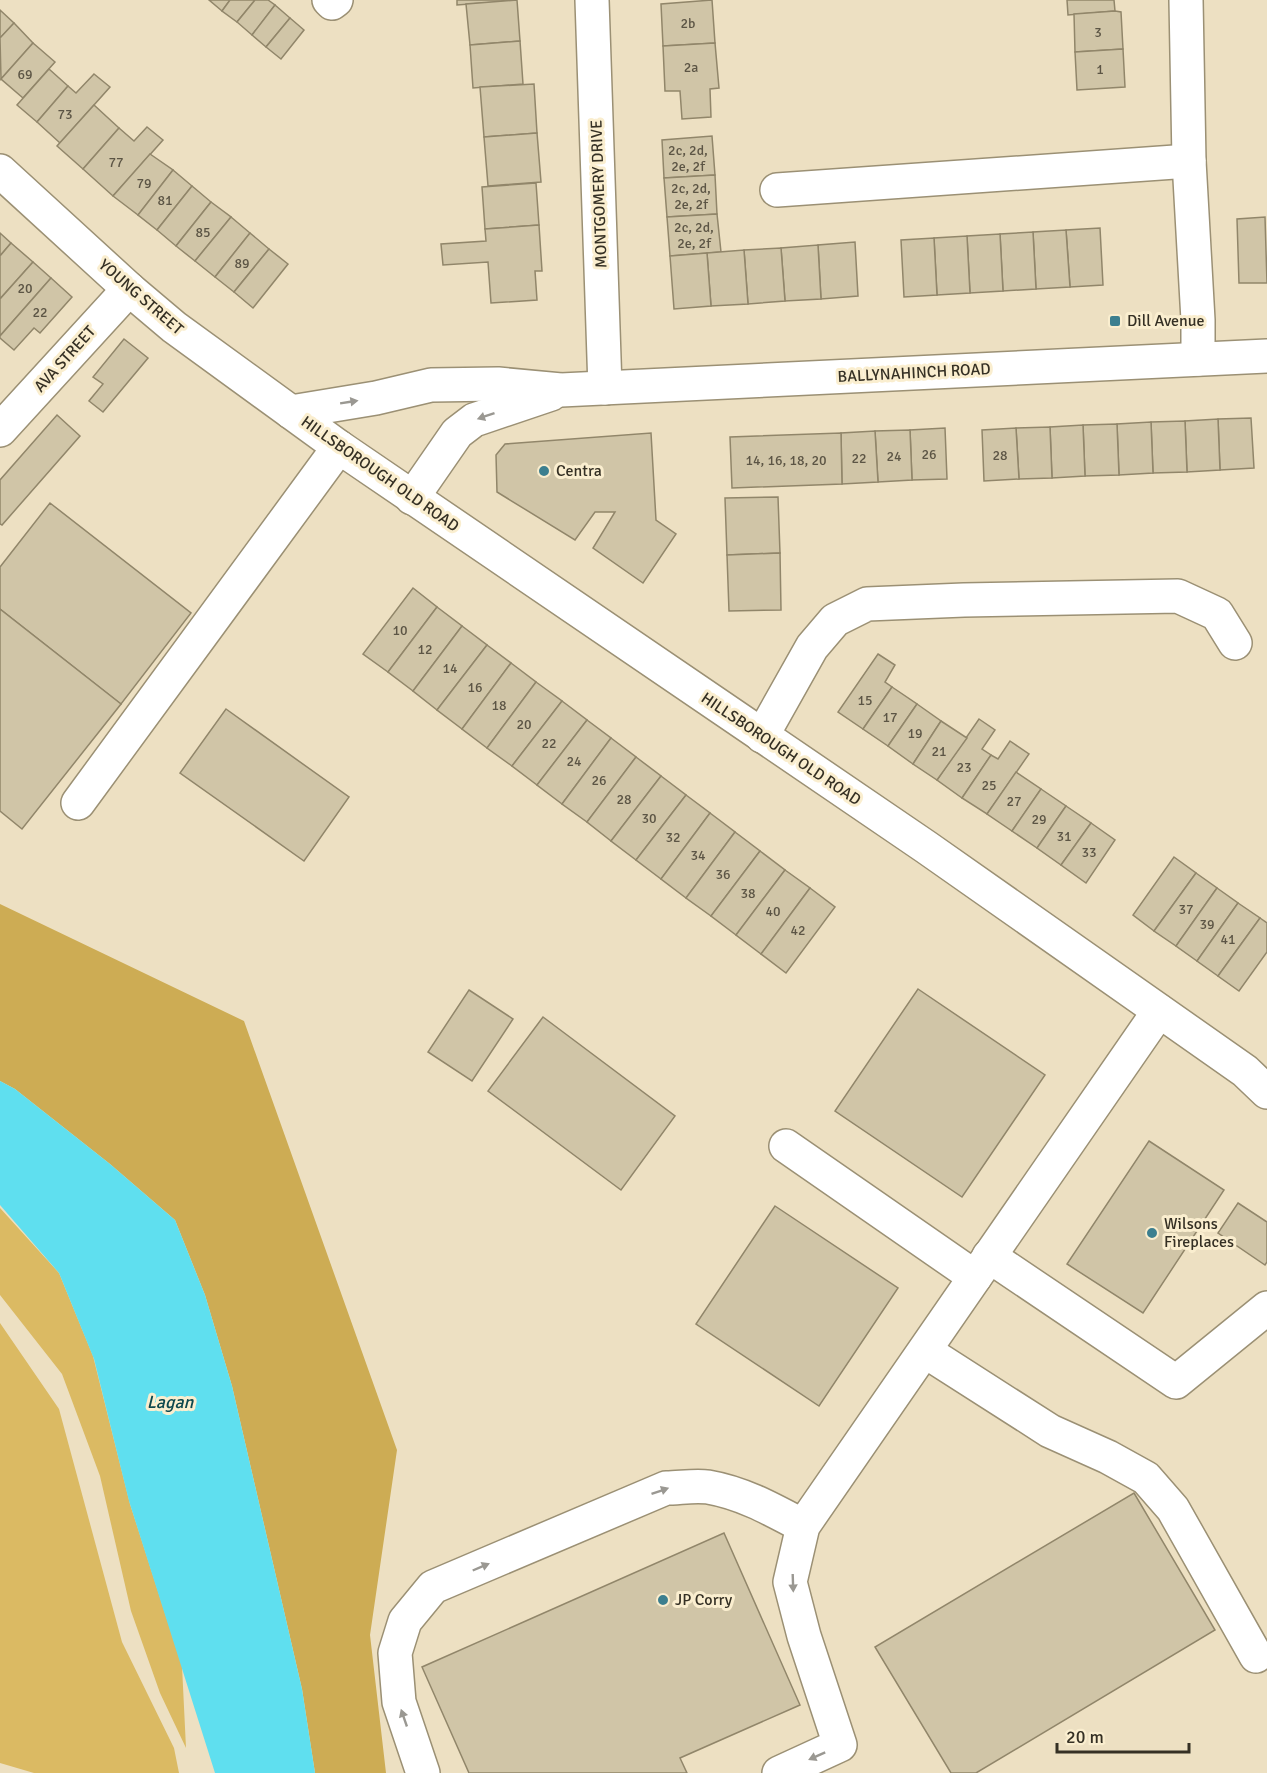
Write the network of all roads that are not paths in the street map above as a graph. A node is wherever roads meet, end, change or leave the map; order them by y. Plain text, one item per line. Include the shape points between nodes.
1 (329, 0) edge
2 (336, 0) edge
3 (592, 0) edge
4 (1186, 0) edge
5 (1189, 161) junction
6 (0, 171) edge
7 (777, 190) dead end
8 (129, 289) junction
9 (1267, 356) edge
10 (1198, 359) junction
11 (605, 388) junction
12 (561, 390) junction
13 (291, 412) junction
14 (0, 430) edge
15 (339, 447) junction
16 (412, 498) junction
17 (1235, 643) dead end
18 (762, 736) junction
19 (78, 803) dead end
20 (1159, 1011) junction
21 (1267, 1092) edge
22 (786, 1146) dead end
23 (982, 1266) junction
24 (1267, 1308) edge
25 (925, 1350) junction
26 (803, 1526) junction
27 (1256, 1656) dead end
28 (423, 1773) edge
29 (779, 1773) edge

1 - 2 street
3 - 11 street, MONTGOMERY DRIVE
4 - 5 street
5 - 7 street
5 - 10 street
6 - 8 street, YOUNG STREET
8 - 13 street, YOUNG STREET via 174,327
8 - 14 street, AVA STREET
9 - 10 street, BALLYNAHINCH ROAD
10 - 11 street, BALLYNAHINCH ROAD
11 - 12 street, BALLYNAHINCH ROAD
13 -> 12 street, BALLYNAHINCH ROAD via 431,385 498,384
12 -> 16 street, BALLYNAHINCH ROAD via 474,420 457,433
13 - 15 street, HILLSBOROUGH OLD ROAD
15 - 16 street, HILLSBOROUGH OLD ROAD
15 - 19 street
16 - 18 street, HILLSBOROUGH OLD ROAD
17 - 18 street via 1217,614 1178,596 867,604 835,620 812,647
18 - 20 street, HILLSBOROUGH OLD ROAD
20 - 21 street, HILLSBOROUGH OLD ROAD via 1245,1071
20 - 23 street
22 - 23 street
23 - 24 street via 1176,1382
23 - 25 street
25 - 26 street
25 - 27 street via 1050,1431 1146,1478 1173,1509
28 -> 26 street via 399,1701 394,1653 405,1621 433,1587 666,1488 706,1487 738,1494
26 -> 29 street via 790,1582 840,1745

